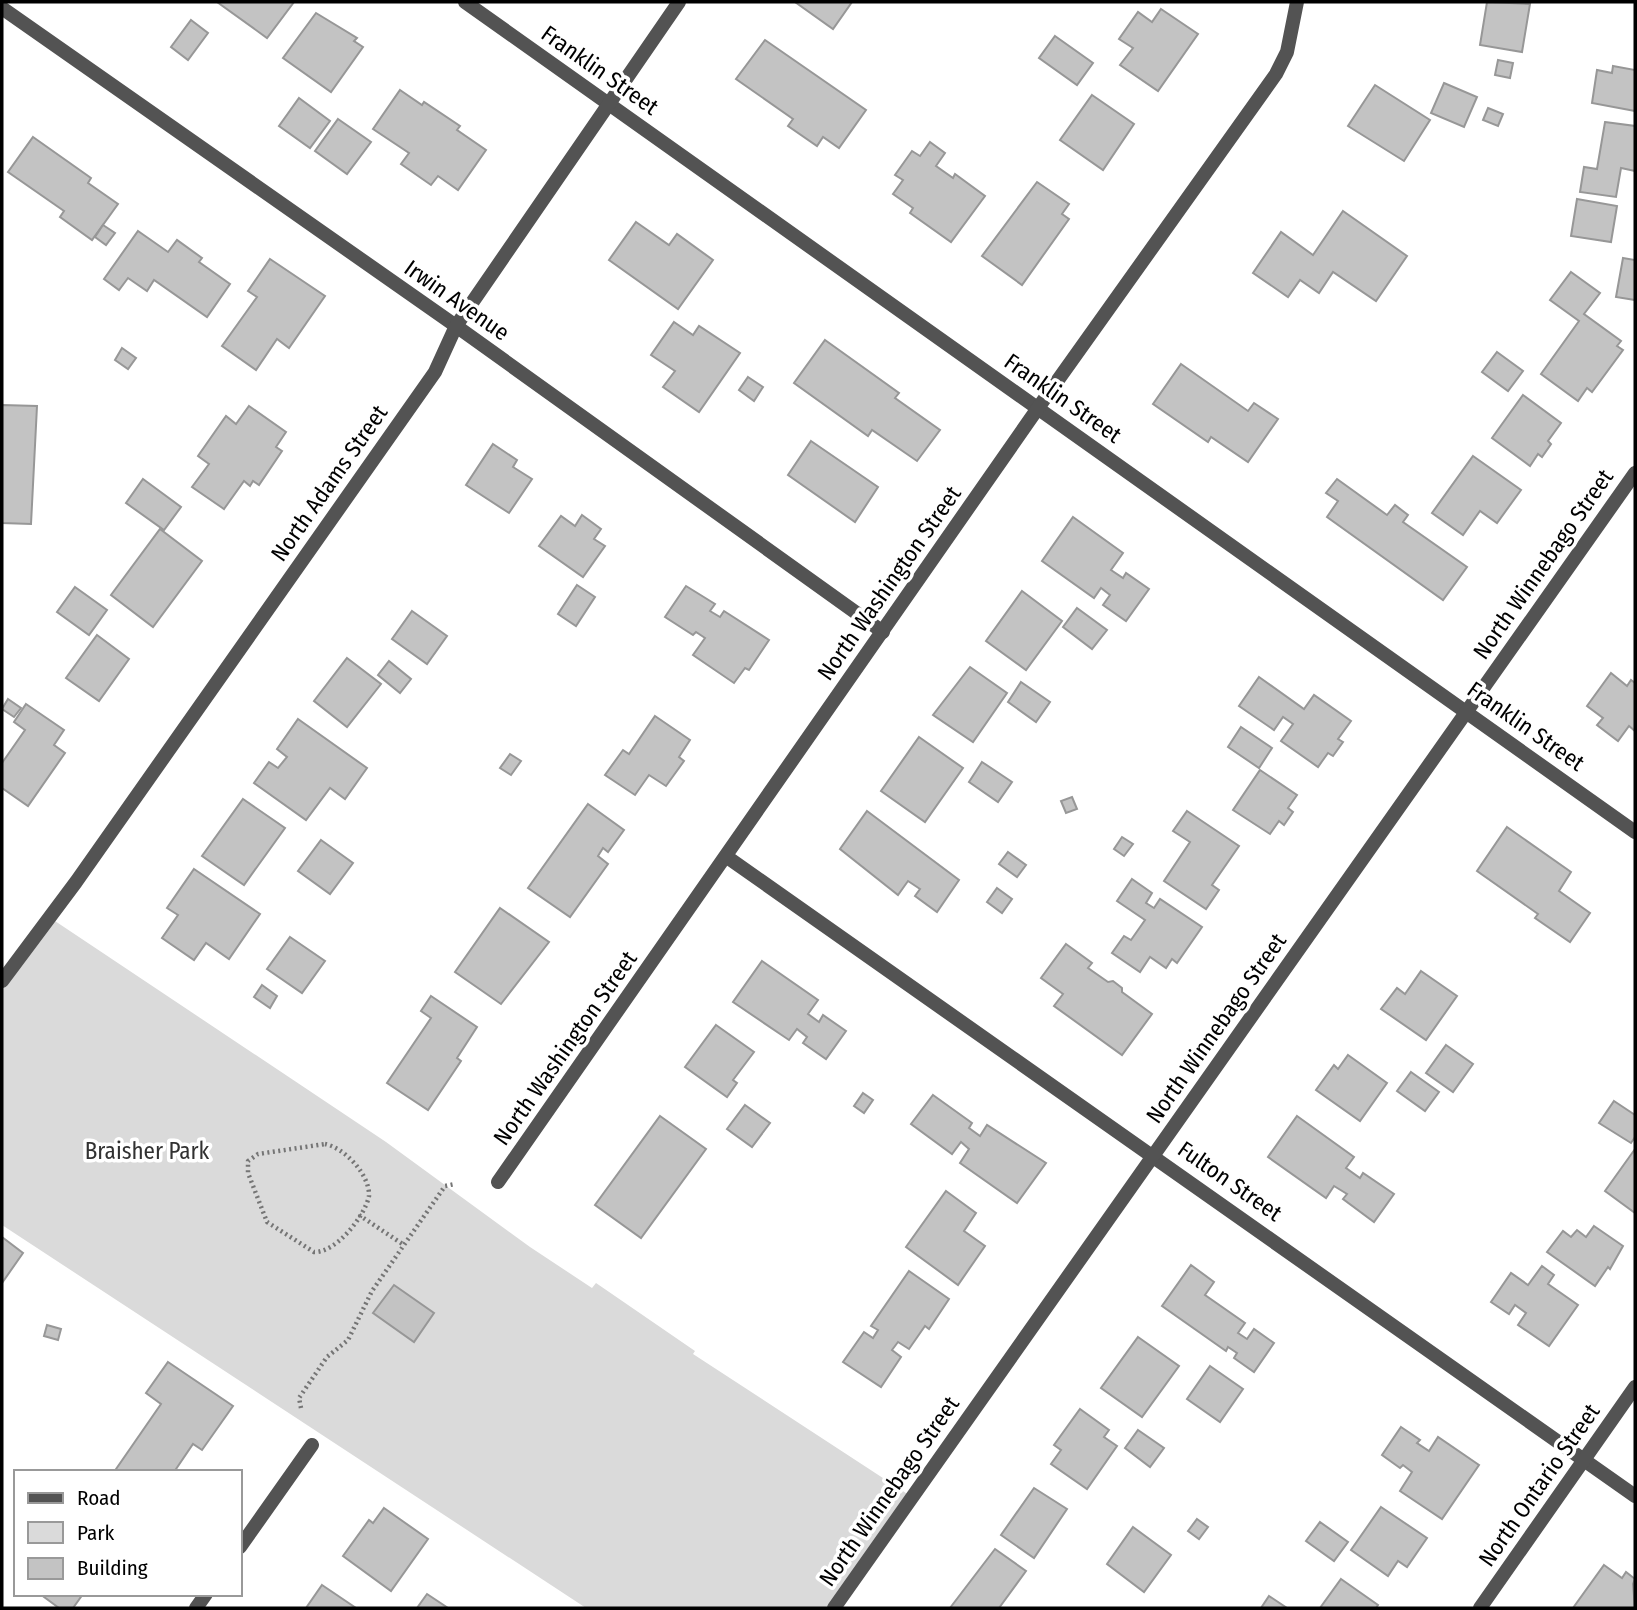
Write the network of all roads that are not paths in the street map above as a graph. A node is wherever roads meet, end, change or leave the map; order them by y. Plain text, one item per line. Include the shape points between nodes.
1 (465, 2) edge
2 (679, 2) edge
3 (1297, 2) edge
4 (2, 8) edge
5 (607, 103) junction
6 (456, 326) junction
7 (1038, 408) junction
8 (1635, 473) edge
9 (883, 632) junction
10 (1467, 712) junction
11 (1635, 832) edge
12 (727, 857) junction
13 (2, 981) edge
14 (1154, 1155) junction
15 (498, 1182) dead end
16 (1635, 1387) edge
17 (312, 1445) dead end
18 (1584, 1460) junction
19 (1635, 1496) edge
20 (242, 1544) edge
21 (834, 1608) edge
22 (1480, 1608) edge

1 - 5 street, Franklin Street
2 - 5 street, North Adams Street
3 - 7 street, North Washington Street via 1287,52 1276,74
4 - 6 street, Irwin Avenue
5 - 6 street, North Adams Street
5 - 7 street, Franklin Street
6 - 9 street, Irwin Avenue
6 - 13 street, North Adams Street via 435,372
7 - 9 street, North Washington Street
7 - 10 street, Franklin Street
8 - 10 street, North Winnebago Street
9 - 12 street, North Washington Street
10 - 11 street, Franklin Street
10 - 14 street, North Winnebago Street
12 - 14 street, Fulton Street
12 - 15 street, North Washington Street
14 - 18 street, Fulton Street
14 - 21 street, North Winnebago Street
16 - 18 street, North Ontario Street
17 - 20 street
18 - 19 street, Fulton Street
18 - 22 street, North Ontario Street

